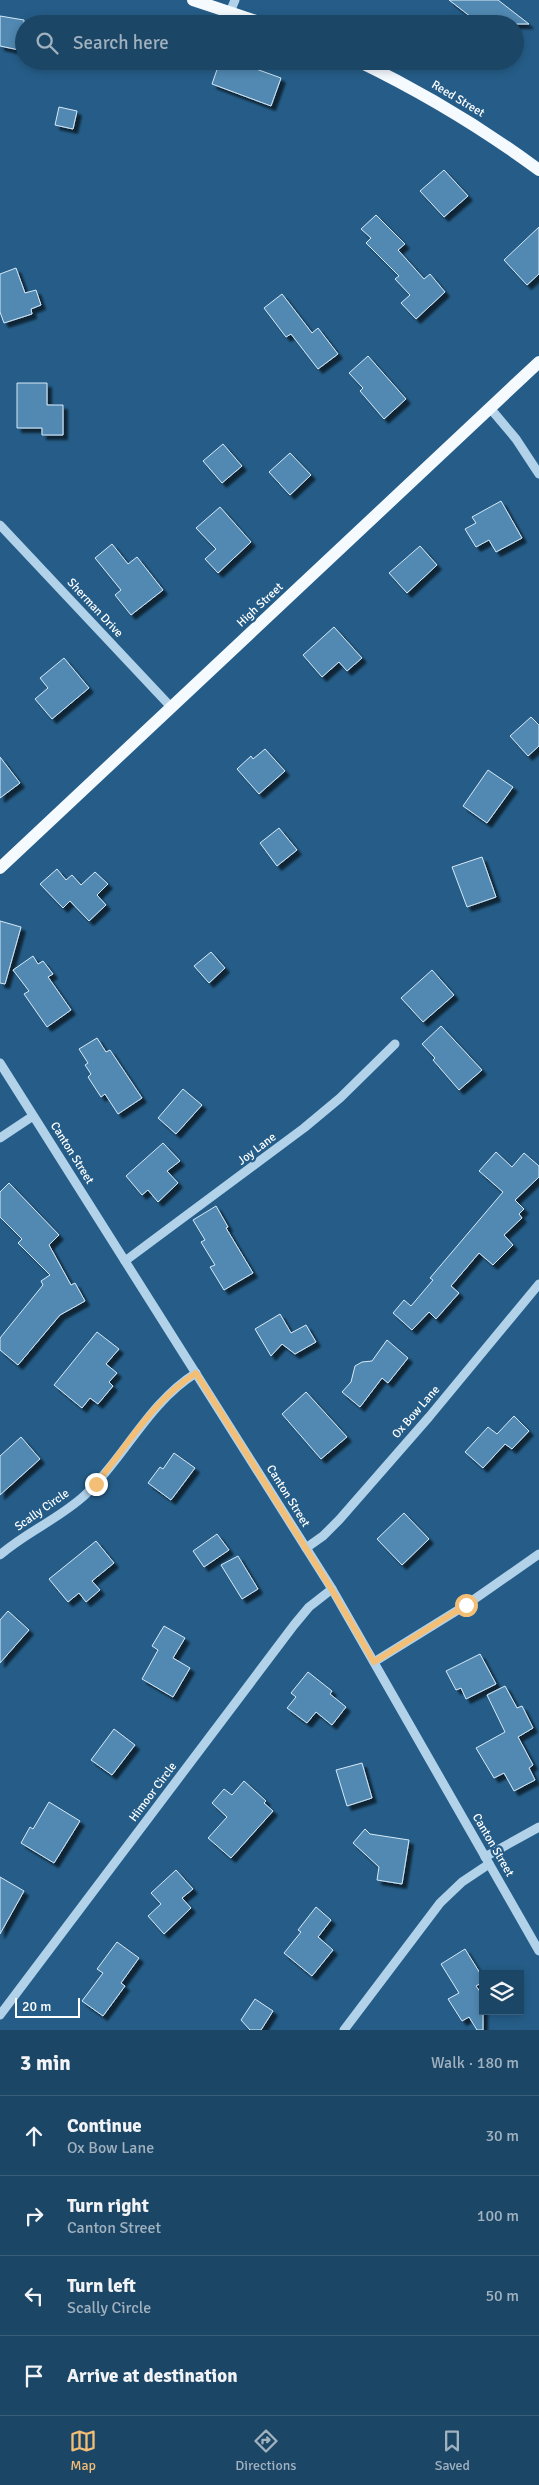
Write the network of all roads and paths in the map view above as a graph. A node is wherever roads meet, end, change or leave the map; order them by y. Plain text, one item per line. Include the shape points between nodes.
1 (193, 0) edge
2 (232, 6) edge
3 (248, 15) edge
4 (375, 70) edge
5 (539, 170) edge
6 (539, 362) edge
7 (490, 408) junction
8 (539, 474) edge
9 (0, 525) edge
10 (171, 707) junction
11 (0, 868) edge
12 (394, 1044) dead end
13 (0, 1063) edge
14 (34, 1116) junction
15 (0, 1138) edge
16 (125, 1262) junction
17 (539, 1284) edge
18 (196, 1373) junction
19 (306, 1548) junction
20 (539, 1554) edge
21 (0, 1555) edge
22 (332, 1590) junction
23 (374, 1662) junction
24 (539, 1827) edge
25 (487, 1861) junction
26 (539, 1951) edge
27 (0, 2015) edge
28 (344, 2030) edge

1 - 2 main road
2 - 3 main road
4 - 5 main road, Reed Street via 479,127
6 - 7 main road, High Street
7 - 8 street
7 - 10 main road, High Street
9 - 10 street, Sherman Drive
10 - 11 main road, High Street
12 - 16 street, Joy Lane via 340,1098 304,1128
13 - 14 street, Canton Street
14 - 15 street
14 - 16 street, Canton Street
16 - 18 street, Canton Street
17 - 19 street, Ox Bow Lane via 381,1472 331,1528
18 - 19 street, Canton Street
18 - 21 street, Scally Circle via 162,1400 84,1496
19 - 22 street, Canton Street
20 - 23 street via 466,1605
22 - 23 street, Canton Street
22 - 27 street, Himoor Circle via 309,1607 294,1625
23 - 25 street, Canton Street
24 - 25 street
25 - 26 street, Canton Street
25 - 28 street via 440,1903

